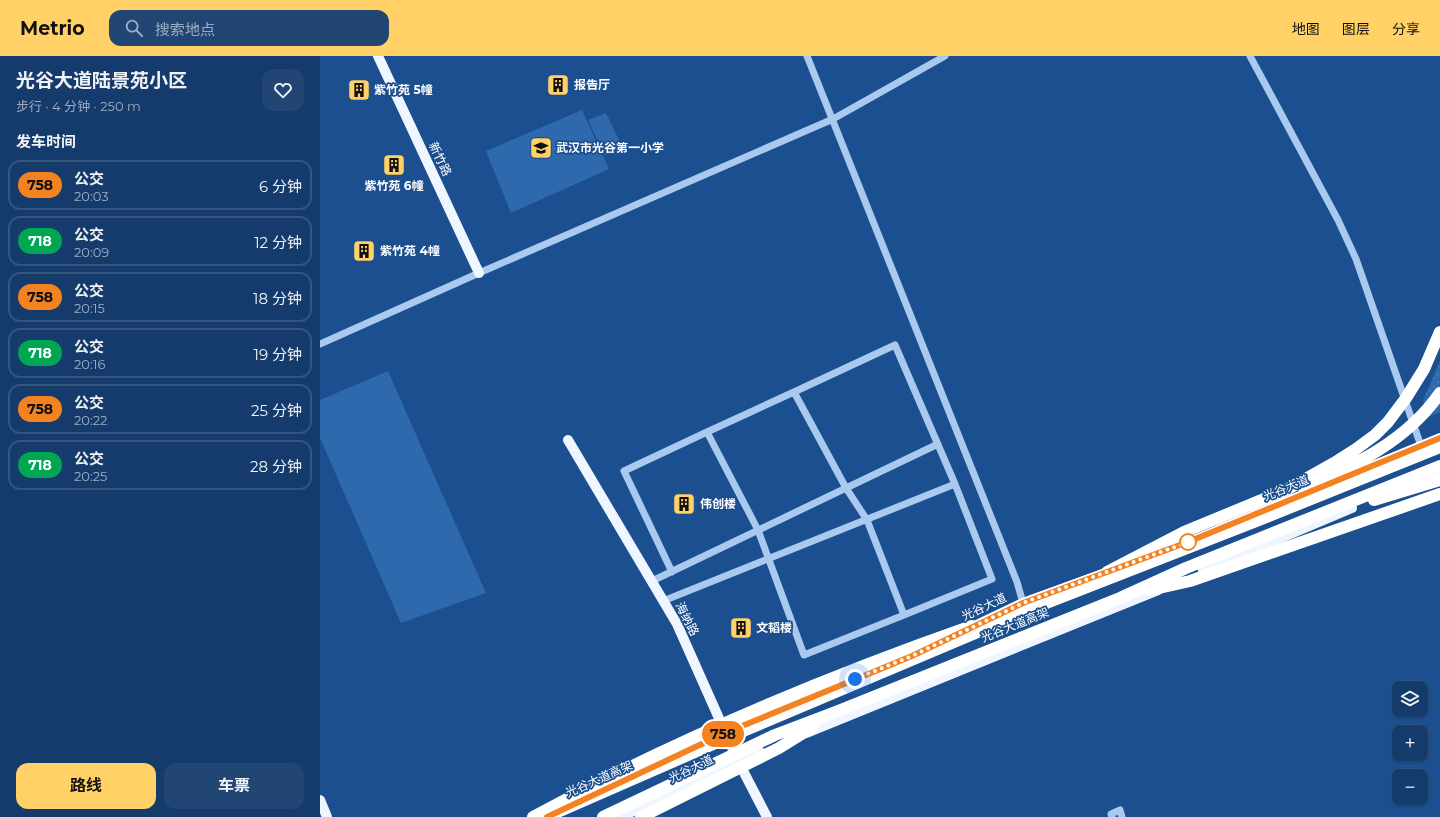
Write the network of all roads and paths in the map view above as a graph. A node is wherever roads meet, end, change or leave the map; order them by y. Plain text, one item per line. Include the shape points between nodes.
1 (378, 56) edge
2 (807, 56) edge
3 (945, 56) edge
4 (1250, 56) edge
5 (833, 120) junction
6 (479, 273) junction
7 (1440, 332) edge
8 (320, 344) edge
9 (794, 392) junction
10 (1440, 393) edge
11 (707, 432) junction
12 (1440, 438) edge
13 (568, 440) dead end
14 (938, 444) junction
15 (1421, 446) junction
16 (1440, 447) edge
17 (1440, 466) edge
18 (1440, 473) edge
19 (1440, 480) edge
20 (955, 484) junction
21 (846, 488) junction
22 (1440, 494) edge
23 (867, 520) junction
24 (1289, 527) junction
25 (758, 530) junction
26 (769, 559) junction
27 (672, 572) junction
28 (652, 581) junction
29 (1120, 598) junction
30 (664, 601) junction
31 (1049, 602) junction
32 (1023, 603) junction
33 (904, 615) junction
34 (979, 624) junction
35 (838, 711) junction
36 (725, 733) junction
37 (738, 761) junction
38 (320, 800) edge
39 (1121, 814) edge
40 (1112, 816) edge
41 (327, 817) edge
42 (533, 817) edge
43 (546, 817) edge
44 (603, 817) edge
45 (621, 817) edge
46 (641, 817) edge
47 (767, 817) edge

1 - 6 main road, 新竹路
2 - 5 street
3 - 5 street
4 - 15 street via 1338,220 1356,260
5 - 6 street
5 - 32 street via 1017,582
6 - 8 street
7 - 31 highway via 1424,369 1406,398 1388,422 1356,449 1286,490 1184,532
9 - 11 street
9 - 14 street via 895,345
9 - 21 street
10 - 31 highway via 1420,418 1404,432 1360,461
11 - 25 street
11 - 27 street via 624,471
12 - 15 main road, 光谷大道
13 - 28 main road, 海纳路
14 - 20 street
14 - 21 street
15 - 32 main road, 光谷大道 via 1188,542
16 - 31 highway, 光谷大道高架
17 - 24 highway, 光谷大道高架
18 - 37 main road, 光谷大道
19 - 24 highway
20 - 23 street
20 - 33 street via 992,579
21 - 23 street
21 - 25 street
22 - 29 highway via 1190,581
23 - 26 street
23 - 33 street
24 - 29 highway, 光谷大道高架 via 1186,568
25 - 26 street
25 - 27 street
26 - 30 street
26 - 33 street via 804,655
27 - 28 street
28 - 30 main road, 海纳路
29 - 35 highway, 光谷大道高架
30 - 36 main road, 海纳路 via 677,624
31 - 43 highway, 光谷大道高架
32 - 34 main road, 光谷大道
34 - 36 main road, 光谷大道 via 912,656
34 - 42 highway via 893,654 774,702 678,744
35 - 44 highway, 光谷大道高架 via 775,735
35 - 46 highway via 779,748
36 - 37 main road, 海纳路
36 - 43 main road, 光谷大道
37 - 45 main road, 光谷大道
37 - 47 main road, 海纳路
38 - 41 main road
39 - 40 street

